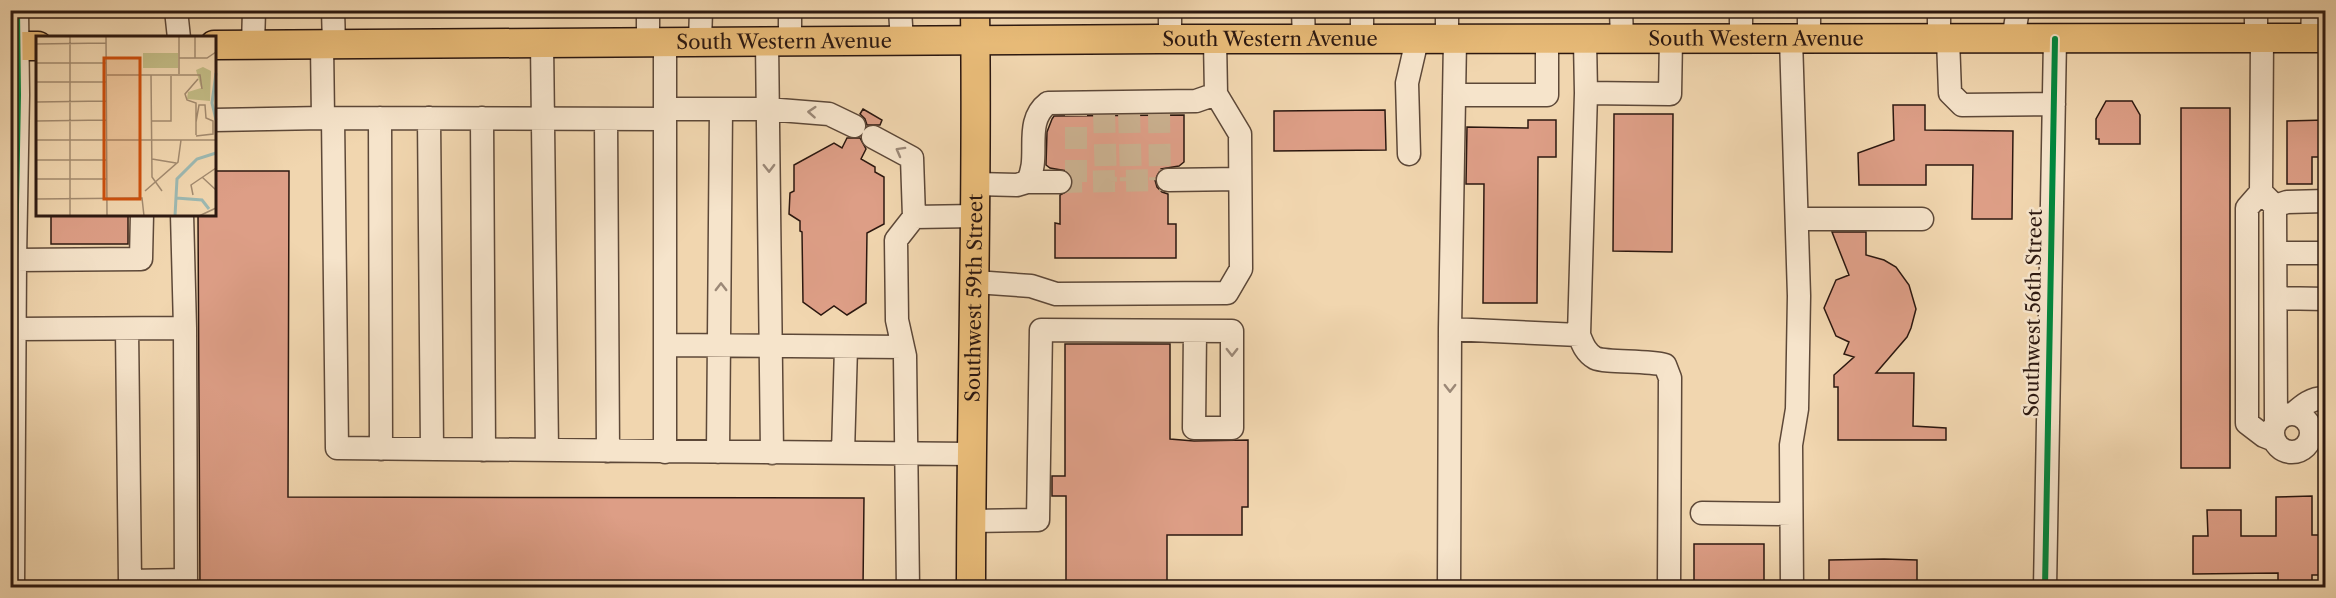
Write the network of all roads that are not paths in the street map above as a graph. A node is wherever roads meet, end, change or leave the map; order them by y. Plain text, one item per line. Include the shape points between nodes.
1 (17, 10) edge
2 (176, 10) edge
3 (254, 10) edge
4 (333, 10) edge
5 (648, 10) edge
6 (701, 10) edge
7 (790, 10) edge
8 (900, 10) edge
9 (975, 10) edge
10 (1170, 10) edge
11 (1303, 10) edge
12 (1362, 10) edge
13 (1447, 10) edge
14 (1621, 10) edge
15 (1741, 10) edge
16 (1809, 10) edge
17 (1939, 10) edge
18 (2018, 10) edge
19 (2258, 29) edge
20 (2317, 29) edge
21 (179, 36) edge
22 (1170, 39) junction
23 (1622, 39) junction
24 (1671, 39) junction
25 (1741, 39) junction
26 (1800, 39) junction
27 (1943, 39) junction
28 (2013, 39) junction
29 (2055, 39) junction
30 (975, 40) junction
31 (1215, 40) junction
32 (1304, 40) junction
33 (1362, 40) junction
34 (1418, 40) junction
35 (1451, 40) junction
36 (1547, 40) junction
37 (1585, 40) junction
38 (779, 41) junction
39 (902, 41) junction
40 (657, 42) junction
41 (700, 42) junction
42 (542, 43) junction
43 (216, 45) edge
44 (253, 45) junction
45 (328, 45) junction
46 (22, 46) edge
47 (1216, 93) junction
48 (1586, 93) junction
49 (1454, 95) junction
50 (2054, 104) junction
51 (721, 110) junction
52 (767, 110) junction
53 (665, 114) junction
54 (328, 118) junction
55 (380, 118) junction
56 (429, 118) junction
57 (482, 118) junction
58 (544, 119) junction
59 (606, 119) junction
60 (216, 120) edge
61 (1409, 154) dead end
62 (1240, 179) junction
63 (1168, 180) tunnel mouth
64 (1027, 182) junction
65 (1060, 182) tunnel mouth
66 (976, 184) junction
67 (2268, 199) junction
68 (2325, 201) edge
69 (142, 216) edge
70 (182, 216) edge
71 (976, 216) junction
72 (914, 217) junction
73 (1797, 219) junction
74 (1922, 219) dead end
75 (2276, 253) junction
76 (2325, 253) edge
77 (15, 260) junction
78 (975, 282) junction
79 (2276, 298) junction
80 (2325, 299) edge
81 (185, 328) junction
82 (15, 329) junction
83 (127, 329) junction
84 (1450, 329) junction
85 (1195, 331) dead end
86 (1579, 335) junction
87 (665, 345) junction
88 (720, 345) junction
89 (773, 346) junction
90 (846, 347) junction
91 (903, 347) junction
92 (2325, 398) edge
93 (2281, 425) junction
94 (381, 449) junction
95 (432, 449) junction
96 (484, 450) junction
97 (547, 450) junction
98 (2301, 450) junction
99 (608, 451) junction
100 (665, 452) junction
101 (718, 452) junction
102 (2325, 452) edge
103 (772, 453) junction
104 (843, 453) junction
105 (907, 454) junction
106 (971, 454) junction
107 (1702, 513) dead end
108 (1791, 514) junction
109 (971, 521) junction
110 (186, 584) edge
111 (14, 588) edge
112 (908, 588) edge
113 (971, 588) edge
114 (1449, 588) edge
115 (1669, 588) edge
116 (1792, 588) edge
117 (2045, 588) edge

1 - 46 street
2 - 21 street
3 - 44 street
4 - 45 street
5 - 40 street
6 - 41 street
7 - 38 street
8 - 39 street
9 - 30 main road, Southwest 59th Street
10 - 22 street
11 - 32 street
12 - 33 street
13 - 35 street
14 - 23 street
15 - 25 street
16 - 26 street
17 - 27 street
18 - 28 street
19 - 20 main road, South Western Avenue
19 - 29 main road, South Western Avenue
19 - 67 street
22 - 30 main road, South Western Avenue
22 - 31 main road, South Western Avenue
23 - 24 main road, South Western Avenue
23 - 37 main road, South Western Avenue
24 - 25 main road, South Western Avenue
24 - 48 street via 1670,94
25 - 26 main road, South Western Avenue
26 - 27 main road, South Western Avenue
26 - 73 street
27 - 28 main road, South Western Avenue
27 - 50 street via 1950,93 1962,105
28 - 29 main road, South Western Avenue
29 - 50 street, Southwest 56th Street
30 - 39 main road, South Western Avenue
30 - 66 main road, Southwest 59th Street
31 - 32 main road, South Western Avenue
31 - 47 street
32 - 33 main road, South Western Avenue
33 - 34 main road, South Western Avenue
34 - 35 main road, South Western Avenue
34 - 61 street via 1407,84
35 - 36 main road, South Western Avenue
35 - 49 street
36 - 37 main road, South Western Avenue
36 - 49 street via 1547,95
37 - 48 street
38 - 39 main road, South Western Avenue
38 - 41 main road, South Western Avenue
38 - 52 street
40 - 41 main road, South Western Avenue
40 - 42 main road, South Western Avenue
40 - 53 street
42 - 45 main road, South Western Avenue
42 - 58 street
43 - 44 main road, South Western Avenue
44 - 45 main road, South Western Avenue
45 - 54 street
46 - 77 street
47 - 62 street via 1240,134
47 - 64 street via 1159,106 1048,103 1036,118 1032,173
48 - 86 street
49 - 84 street
50 - 117 street, Southwest 56th Street
51 - 52 street
51 - 53 street
88 -> 51 street
72 -> 52 street via 912,158 829,114
52 -> 89 street
53 - 59 street
53 - 87 street
54 - 55 street
54 - 60 street
54 - 94 street via 337,448
55 - 56 street
55 - 94 street
56 - 57 street
56 - 95 street
57 - 58 street
57 - 96 street
58 - 59 street
58 - 97 street
59 - 99 street
62 - 63 street
62 - 78 street via 1241,269 1227,293 1056,294 1031,286
64 - 65 street
64 - 66 street
66 - 71 main road, Southwest 59th Street
67 - 68 street
67 - 75 street
67 - 93 street via 2247,208 2247,423 2264,436
69 - 77 street via 141,259
70 - 81 street
71 - 72 street
71 - 78 main road, Southwest 59th Street
72 - 91 street via 896,240 897,320
73 - 74 street
73 - 108 street via 1797,409 1791,445
75 - 76 street
75 - 79 street
77 - 82 street
78 - 106 main road, Southwest 59th Street
79 - 80 street
79 - 93 street
81 - 83 street
81 - 110 street
82 - 83 street
82 - 111 street
83 - 110 street via 130,581
84 - 86 street
84 -> 114 street
85 - 109 street via 1041,330 1038,520
86 - 115 street via 1585,350 1597,359 1653,361 1665,365 1670,378
87 - 88 street
87 - 100 street
88 - 89 street
88 - 101 street
89 - 90 street
89 - 103 street
90 - 91 street
90 - 104 street
91 - 105 street
92 - 93 street via 2306,403
93 - 98 street via 2277,446 2288,452
93 - 98 street via 2304,418 2311,429 2309,441
94 - 95 street
95 - 96 street
96 - 97 street
97 - 99 street
98 - 102 street
99 - 100 street
100 - 101 street
101 - 103 street
103 - 104 street
104 - 105 street
105 - 106 street
105 - 112 street
106 - 109 main road, Southwest 59th Street
107 - 108 street
108 - 116 street
109 - 113 main road, Southwest 59th Street

